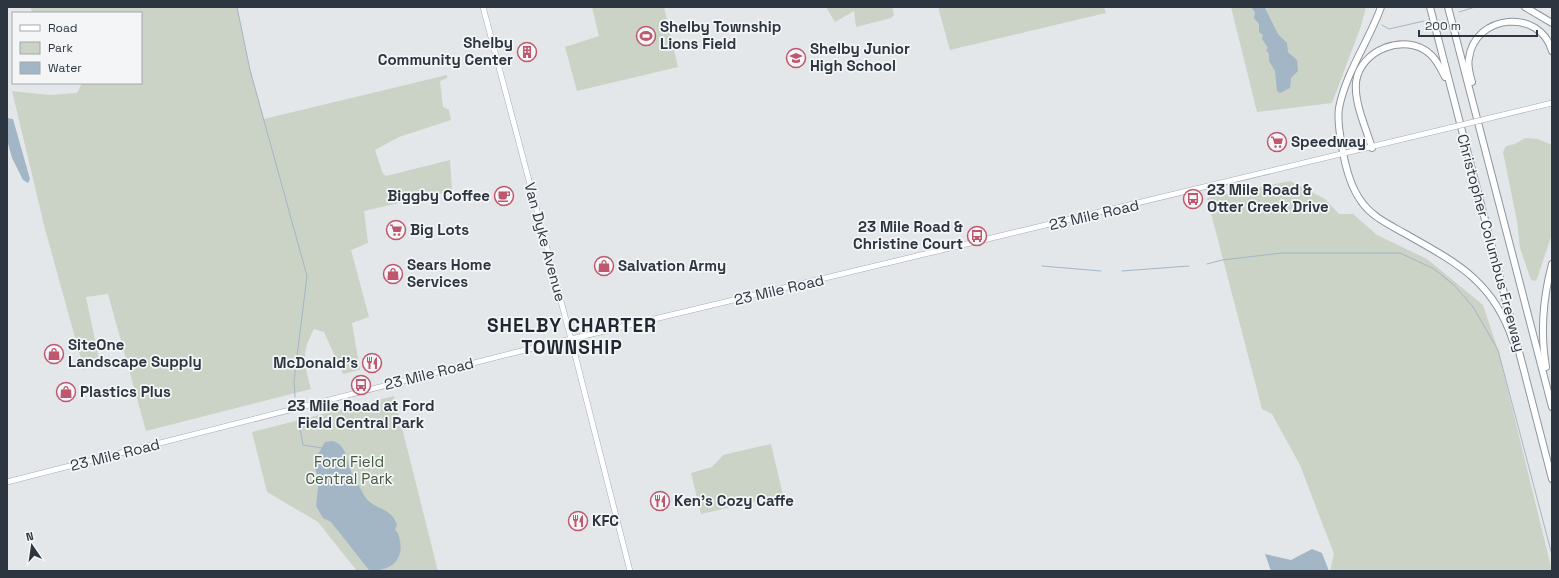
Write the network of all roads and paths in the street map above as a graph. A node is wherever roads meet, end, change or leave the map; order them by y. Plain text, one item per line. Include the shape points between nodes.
1 (483, 7) edge
2 (1381, 7) edge
3 (1430, 7) edge
4 (1448, 7) edge
5 (1525, 7) edge
6 (1552, 23) edge
7 (1552, 51) edge
8 (1453, 98) junction
9 (1552, 103) edge
10 (1475, 110) junction
11 (1372, 148) junction
12 (1343, 155) junction
13 (1552, 264) edge
14 (571, 338) junction
15 (1525, 378) junction
16 (1552, 407) edge
17 (1552, 479) edge
18 (7, 482) edge
19 (630, 571) edge

1 - 14 main road, Van Dyke Avenue
2 - 12 highway via 1345,85 1340,103 1338,117
3 - 8 highway, Christopher Columbus Freeway
4 - 10 highway, Christopher Columbus Freeway
5 - 6 highway
7 - 10 highway via 1539,32 1523,23 1503,22 1483,31 1474,42 1468,59
8 - 11 highway via 1438,63 1419,47 1401,44 1386,47 1372,55 1360,70 1356,83 1358,101
8 - 15 highway, Christopher Columbus Freeway via 1505,291
9 - 11 main road, 23 Mile Road, bridge
10 - 16 highway, Christopher Columbus Freeway
11 - 12 main road, 23 Mile Road
12 - 14 main road, 23 Mile Road
12 - 15 highway via 1352,186 1360,201 1373,215 1464,268 1489,294 1510,332
13 - 16 highway via 1545,292 1543,338
14 - 18 main road, 23 Mile Road
14 - 19 main road, Van Dyke Avenue
15 - 17 highway, Christopher Columbus Freeway

